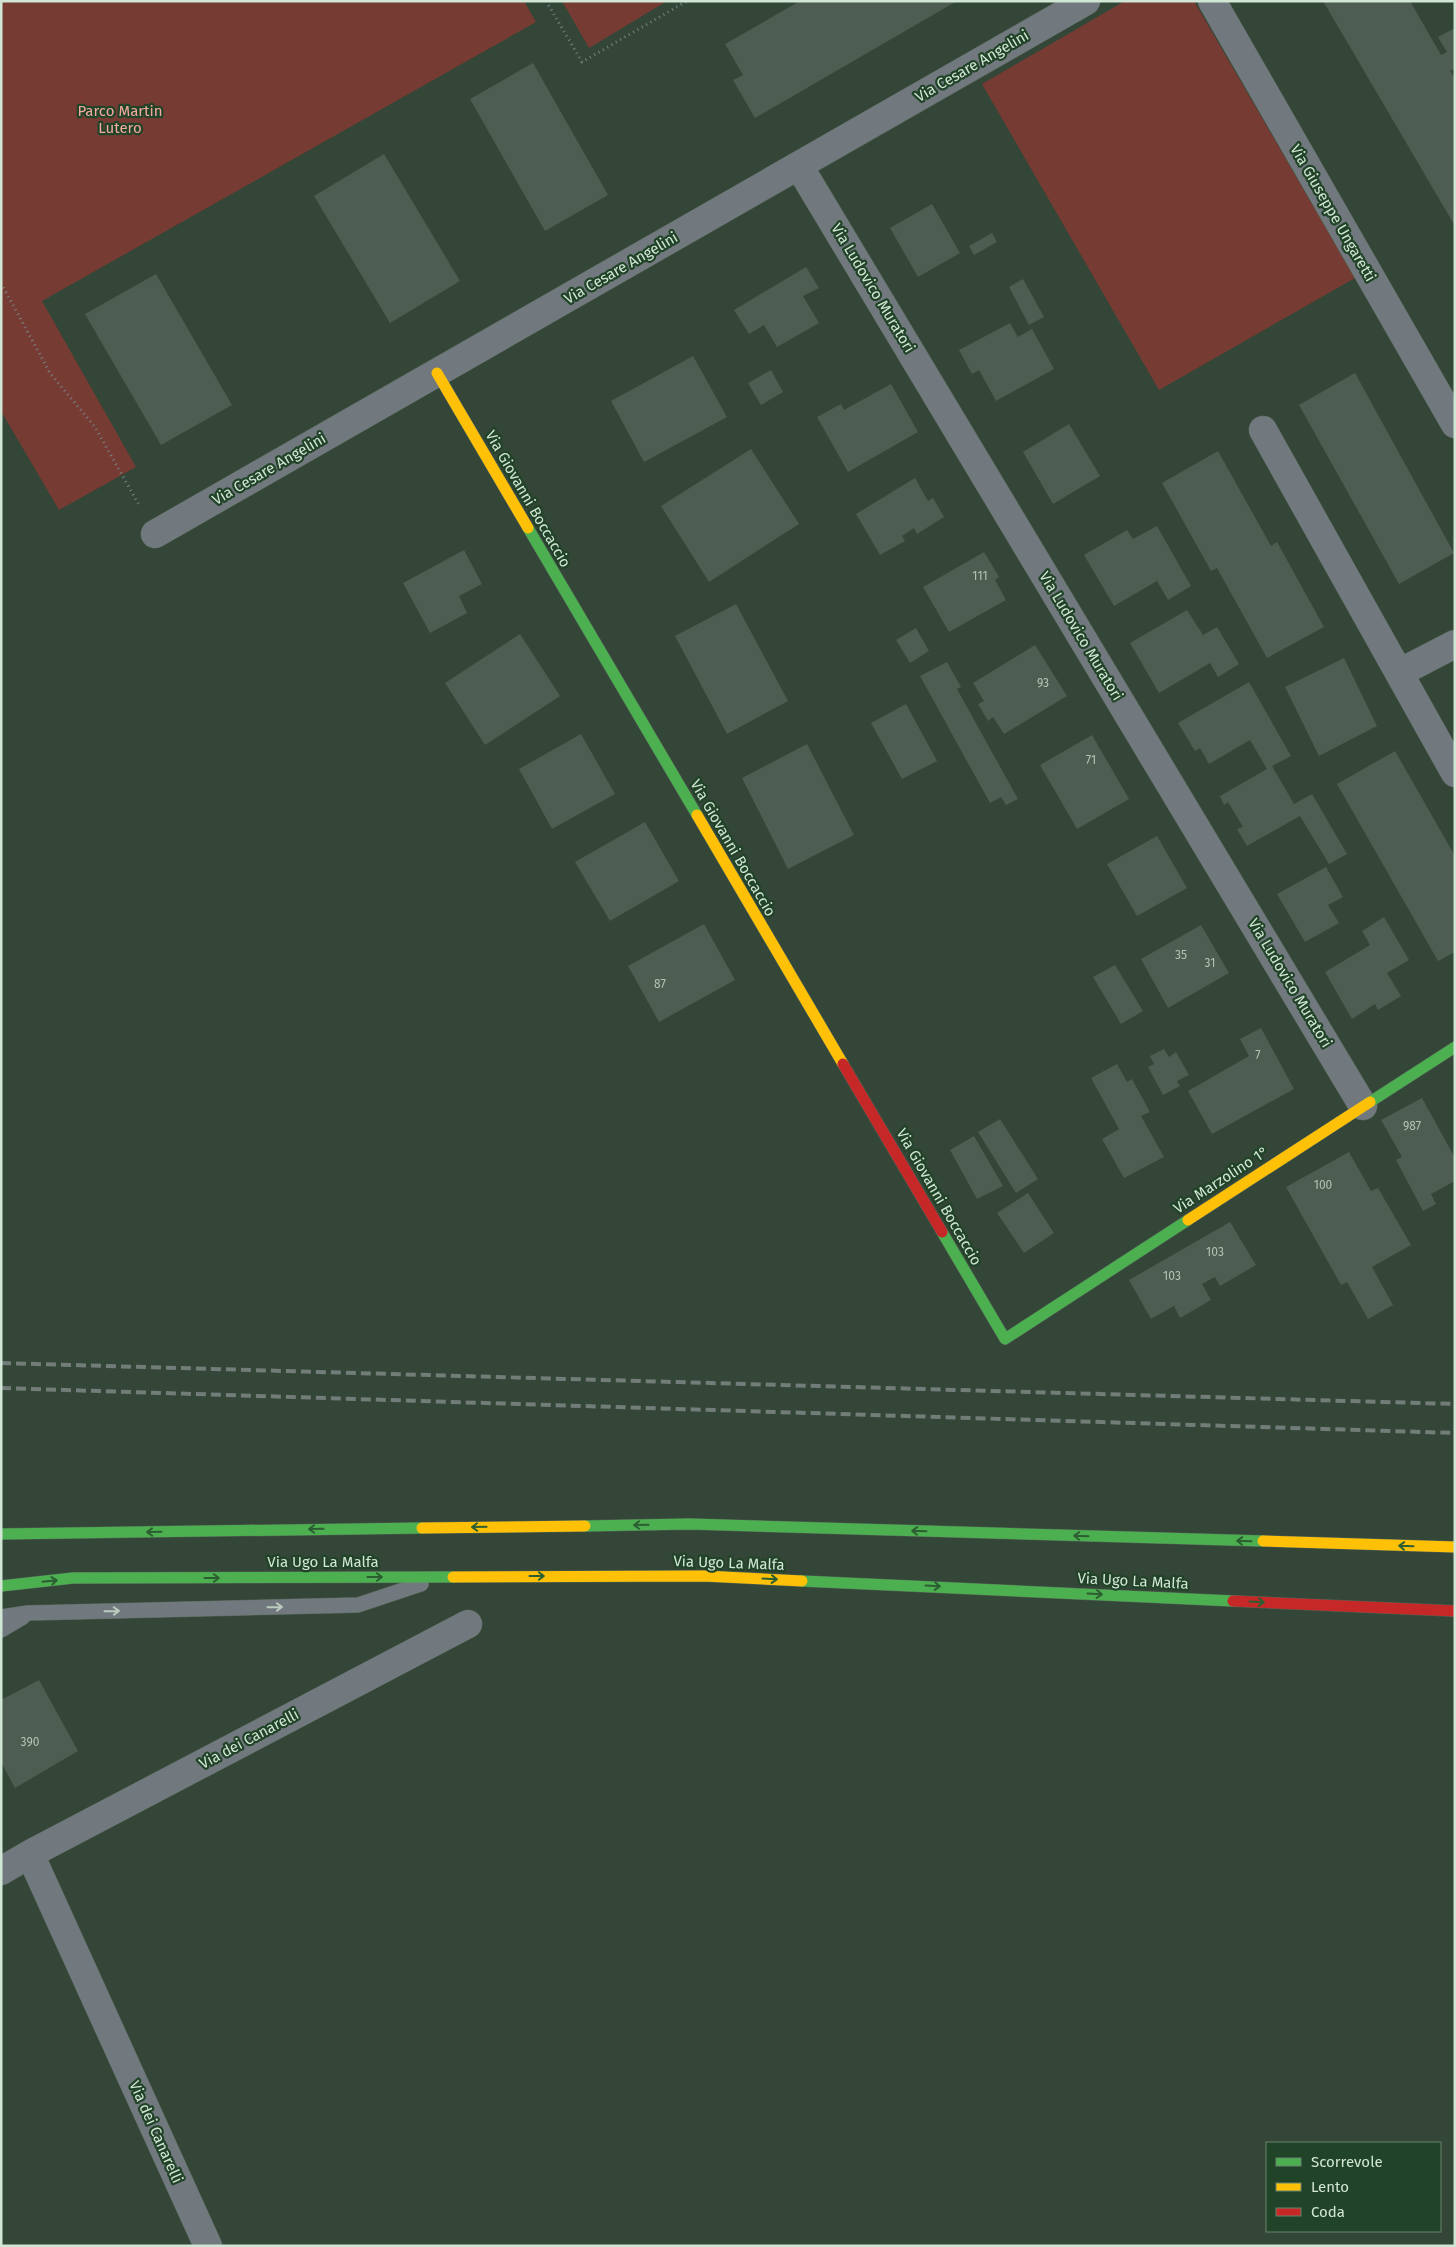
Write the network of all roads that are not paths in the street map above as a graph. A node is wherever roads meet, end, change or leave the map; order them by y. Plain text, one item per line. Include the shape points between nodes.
1 (1086, 1) edge
2 (1212, 1) edge
3 (799, 166) junction
4 (436, 373) junction
5 (1455, 424) edge
6 (1263, 430) dead end
7 (155, 534) road end
8 (1455, 644) edge
9 (1399, 673) junction
10 (1455, 773) edge
11 (1455, 1047) edge
12 (1363, 1106) junction
13 (1005, 1339) joint
14 (1, 1534) edge
15 (1455, 1547) edge
16 (445, 1576) junction
17 (1, 1586) edge
18 (1455, 1611) edge
19 (28, 1613) junction
20 (1, 1617) edge
21 (468, 1624) dead end
22 (1, 1630) edge
23 (30, 1854) junction
24 (1, 1871) edge
25 (208, 2246) edge

1 - 3 street, Via Cesare Angelini
2 - 5 street, Via Giuseppe Ungaretti
3 - 4 street, Via Cesare Angelini
3 - 12 street, Via Ludovico Muratori
4 - 7 street, Via Cesare Angelini
4 - 13 main road, Via Giovanni Boccaccio
6 - 9 street
8 - 9 street
9 - 10 street
11 - 12 main road, Via Marzolino 1°
12 - 13 main road, Via Marzolino 1°
15 -> 14 main road via 690,1524
17 -> 16 main road, Via Ugo La Malfa via 73,1578
16 -> 18 main road, Via Ugo La Malfa via 704,1576
19 -> 16 lane via 358,1605
19 - 20 lane
19 - 22 lane
21 - 23 street, Via dei Canarelli
23 - 24 street, Via dei Canarelli
23 - 25 street, Via dei Canarelli

